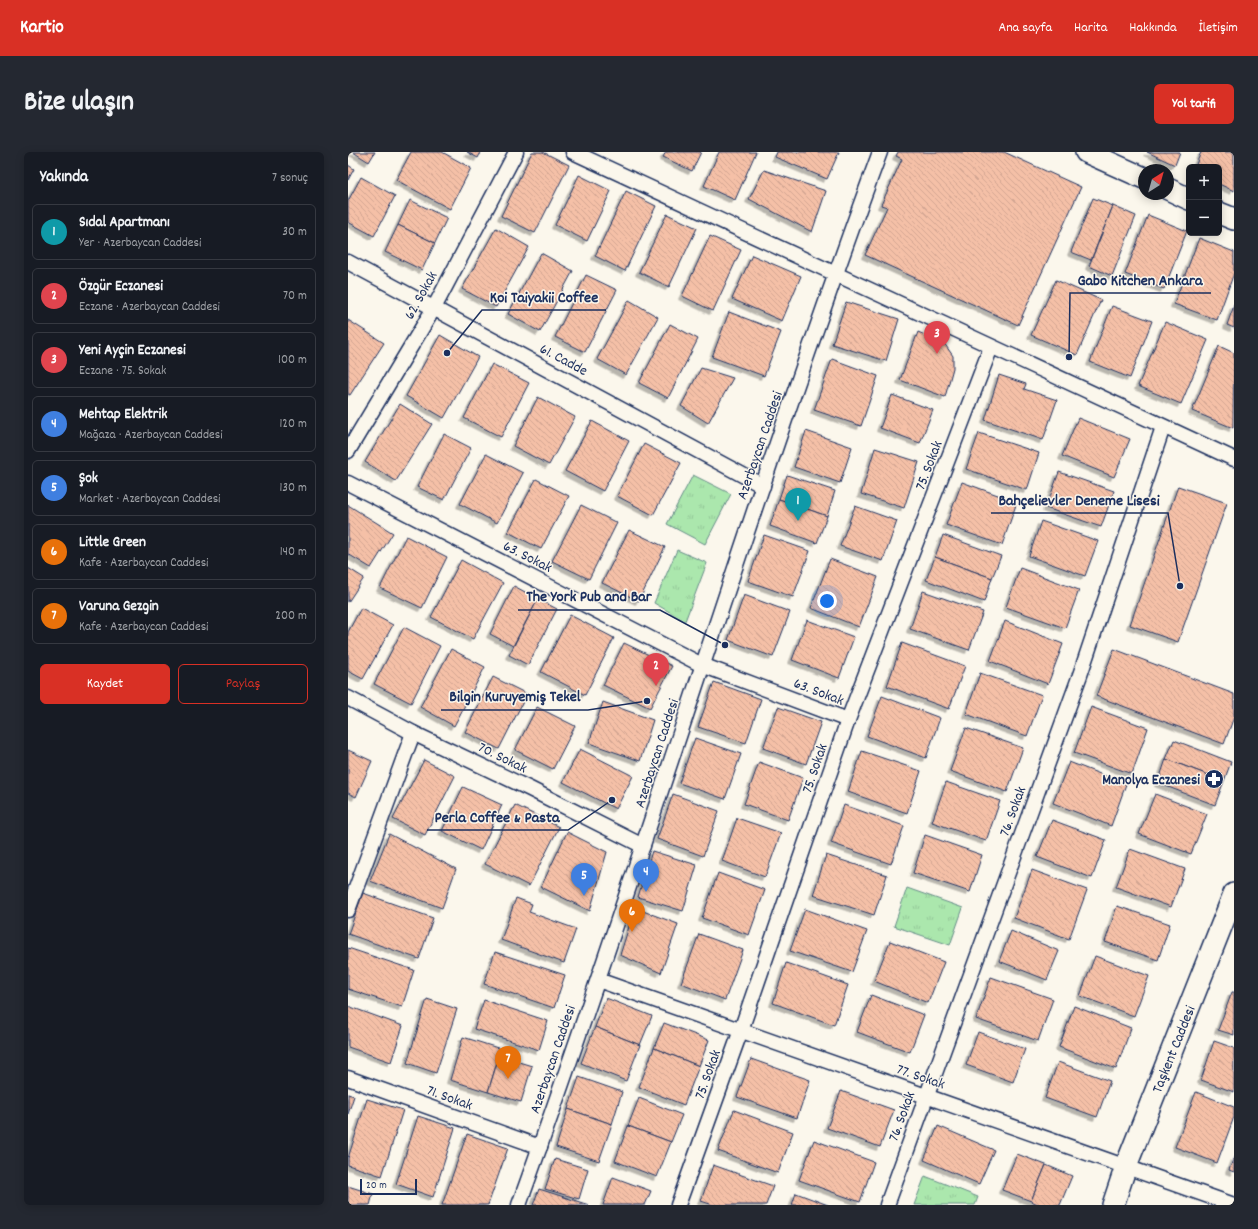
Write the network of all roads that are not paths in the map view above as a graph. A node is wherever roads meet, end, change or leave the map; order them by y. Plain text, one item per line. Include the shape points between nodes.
1 (516, 152) edge
2 (573, 152) edge
3 (880, 152) edge
4 (1086, 152) edge
5 (1138, 175) edge
6 (1174, 192) edge
7 (1186, 198) edge
8 (1222, 214) edge
9 (1234, 219) edge
10 (348, 262) edge
11 (835, 274) junction
12 (434, 308) junction
13 (991, 347) junction
14 (1163, 427) junction
15 (348, 451) edge
16 (1234, 459) edge
17 (348, 483) edge
18 (763, 486) junction
19 (702, 665) junction
20 (348, 698) edge
21 (848, 720) junction
22 (413, 733) junction
23 (643, 846) junction
24 (1234, 894) edge
25 (348, 910) edge
26 (598, 980) junction
27 (741, 1030) junction
28 (348, 1078) edge
29 (927, 1096) junction
30 (540, 1147) junction
31 (1126, 1166) junction
32 (1234, 1204) edge
33 (519, 1205) edge
34 (678, 1205) edge
35 (887, 1205) edge
36 (1113, 1205) edge

1 - 12 street, 62. Sokak
2 - 11 street
3 - 11 street, Azerbaycan Caddesi
4 - 5 street
6 - 7 street
8 - 9 street
10 - 12 street, 61. Cadde
11 - 13 street
11 - 18 street, Azerbaycan Caddesi
12 - 15 street, 62. Sokak
12 - 18 street, 61. Cadde
13 - 14 street
13 - 21 street, 75. Sokak
14 - 16 street
14 - 29 street, 76. Sokak via 1080,675
17 - 19 street, 63. Sokak
18 - 19 street, Azerbaycan Caddesi
19 - 21 street, 63. Sokak
19 - 23 street, Azerbaycan Caddesi
20 - 22 street, 70. Sokak
21 - 27 street, 75. Sokak
22 - 23 street, 70. Sokak
22 - 25 street
23 - 26 street, Azerbaycan Caddesi
24 - 31 street, Taşkent Caddesi
26 - 27 street, 77. Sokak
26 - 30 street, Azerbaycan Caddesi
27 - 29 street, 77. Sokak
27 - 34 street, 75. Sokak
28 - 30 street, 71. Sokak
29 - 31 street, 77. Sokak
29 - 35 street, 76. Sokak
30 - 33 street, Azerbaycan Caddesi
31 - 32 street, 77. Sokak
31 - 36 street, Taşkent Caddesi

